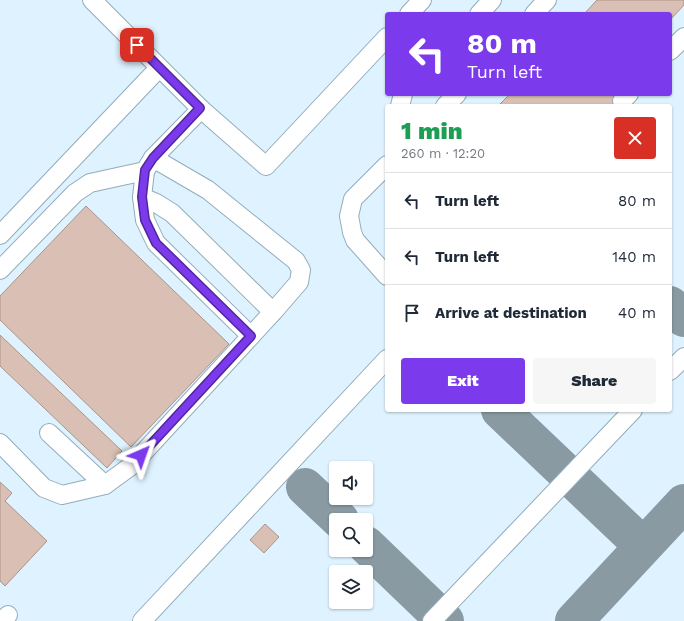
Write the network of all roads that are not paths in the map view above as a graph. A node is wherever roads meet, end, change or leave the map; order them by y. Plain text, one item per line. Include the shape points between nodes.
1 (92, 0) edge
2 (422, 0) edge
3 (492, 0) edge
4 (547, 0) edge
5 (411, 12) edge
6 (481, 12) edge
7 (536, 12) edge
8 (684, 37) edge
9 (385, 40) edge
10 (672, 50) edge
11 (159, 68) junction
12 (454, 96) edge
13 (447, 104) edge
14 (200, 108) junction
15 (149, 164) junction
16 (384, 173) edge
17 (142, 197) junction
18 (0, 235) edge
19 (0, 270) edge
20 (385, 274) edge
21 (273, 312) junction
22 (251, 336) junction
23 (684, 357) edge
24 (385, 361) edge
25 (672, 369) edge
26 (631, 412) edge
27 (49, 433) dead end
28 (0, 442) edge
29 (105, 485) junction
30 (142, 621) edge
31 (432, 621) edge

1 - 11 lane
2 - 5 lane
3 - 6 lane
4 - 7 lane
8 - 10 lane
9 - 14 lane via 266,166
11 - 14 lane
11 - 18 lane
12 - 13 lane
14 - 15 lane
15 - 17 lane
15 - 19 lane via 90,183 75,193
15 - 21 lane via 208,190 296,261 301,270 299,282
16 - 20 lane via 353,199 349,216 355,240
17 - 21 lane via 172,213
17 - 22 lane via 145,220 156,243
21 - 22 lane
22 - 29 lane via 131,466
23 - 25 lane
24 - 30 lane
26 - 31 lane
27 - 29 lane
28 - 29 lane via 44,488 62,495

